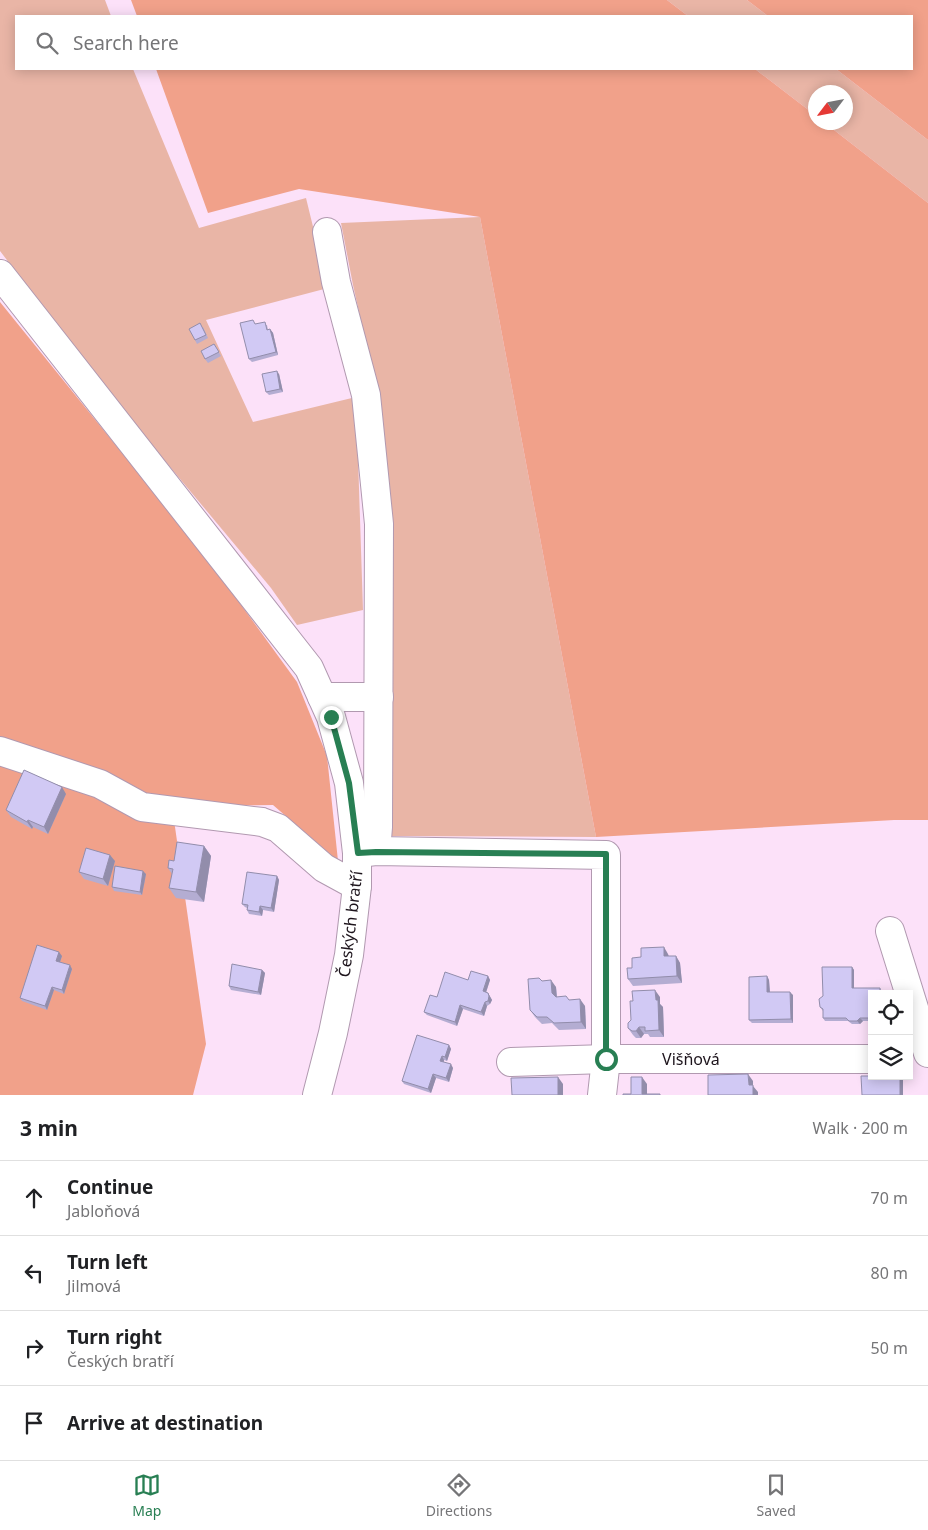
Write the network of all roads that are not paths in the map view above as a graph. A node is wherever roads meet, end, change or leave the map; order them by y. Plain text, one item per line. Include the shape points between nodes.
1 (328, 232) dead end
2 (0, 274) edge
3 (322, 697) junction
4 (379, 697) junction
5 (0, 751) edge
6 (367, 852) junction
7 (357, 886) junction
8 (890, 931) dead end
9 (928, 1053) edge
10 (606, 1059) junction
11 (868, 1059) edge
12 (913, 1059) edge
13 (928, 1059) edge
14 (511, 1062) dead end
15 (317, 1095) edge
16 (602, 1095) edge

1 - 4 street via 336,282 366,394 379,524
2 - 3 street, Českých bratří via 309,668
3 - 4 street
3 - 6 street, Českých bratří via 331,717
4 - 6 street via 378,827
5 - 7 street via 100,784 142,808 262,822 278,828 324,868
6 - 7 street, Českých bratří
6 - 10 street via 606,854
7 - 15 street, Českých bratří via 349,955
8 - 9 street
10 - 11 street, Višňová
10 - 14 street, Višňová
10 - 16 street
12 - 13 street

